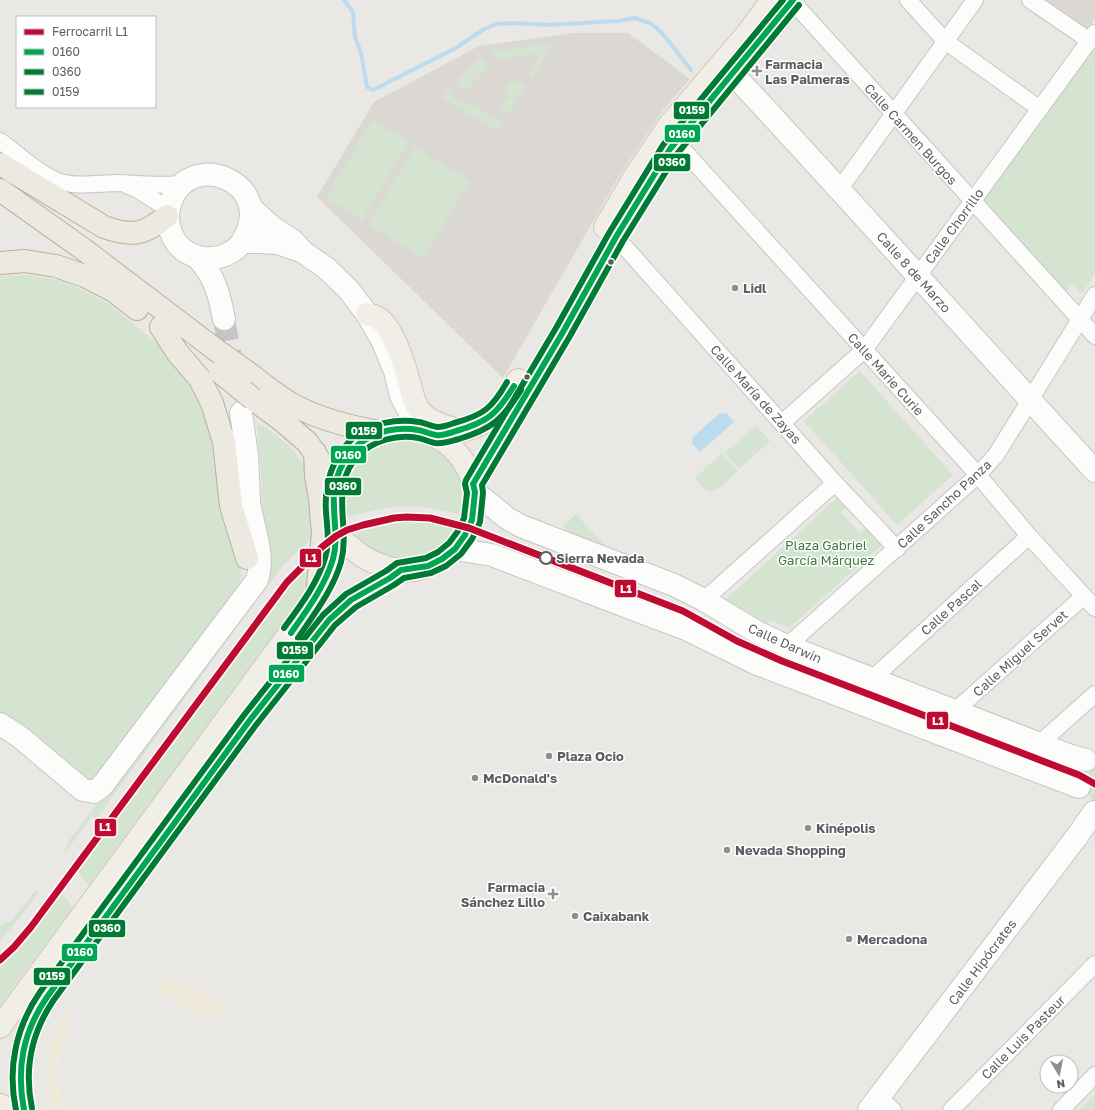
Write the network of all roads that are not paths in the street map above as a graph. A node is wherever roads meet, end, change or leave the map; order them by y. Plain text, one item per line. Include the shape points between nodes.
1 (786, 0) edge
2 (908, 0) edge
3 (975, 0) edge
4 (1030, 0) edge
5 (1093, 38) edge
6 (945, 42) junction
7 (733, 74) junction
8 (1040, 109) junction
9 (893, 114) junction
10 (0, 141) edge
11 (676, 142) junction
12 (0, 164) edge
13 (117, 183) junction
14 (182, 184) junction
15 (839, 188) junction
16 (0, 190) edge
17 (972, 201) junction
18 (251, 208) junction
19 (168, 212) junction
20 (616, 237) junction
21 (237, 247) junction
22 (303, 252) junction
23 (197, 257) junction
24 (0, 263) edge
25 (918, 276) junction
26 (1095, 294) edge
27 (367, 314) junction
28 (1080, 319) junction
29 (161, 327) junction
30 (1095, 336) edge
31 (864, 350) junction
32 (401, 396) junction
33 (1030, 401) junction
34 (247, 406) junction
35 (782, 423) junction
36 (463, 430) junction
37 (385, 431) junction
38 (427, 433) junction
39 (315, 452) junction
40 (1095, 470) edge
41 (978, 475) junction
42 (835, 483) junction
43 (474, 488) junction
44 (334, 489) junction
45 (250, 507) junction
46 (337, 535) junction
47 (1029, 536) junction
48 (455, 549) junction
49 (897, 549) junction
50 (247, 558) junction
51 (401, 570) junction
52 (317, 596) junction
53 (1084, 596) junction
54 (243, 599) junction
55 (704, 600) junction
56 (1095, 608) edge
57 (787, 646) junction
58 (873, 678) junction
59 (1095, 694) edge
60 (956, 710) junction
61 (0, 724) edge
62 (1040, 743) junction
63 (1091, 756) edge
64 (1079, 787) junction
65 (1094, 813) edge
66 (103, 903) junction
67 (87, 924) junction
68 (1095, 964) edge
69 (0, 1026) edge
70 (1095, 1075) edge
71 (0, 1105) edge
72 (880, 1106) edge
73 (10, 1110) edge
74 (24, 1110) edge
75 (951, 1110) edge
76 (1061, 1110) edge

1 - 7 main road
1 - 9 street, Calle Carmen Burgos
1 - 36 main road via 746,35 670,124 647,157 509,396 487,421
2 - 6 street
3 - 6 street
4 - 5 street
5 - 8 street, Calle Chorrillo
6 - 8 street
6 - 9 street
7 - 11 main road
7 - 15 street, Calle 8 de Marzo
8 - 17 street, Calle Chorrillo
9 - 15 street
9 - 17 street, Calle Carmen Burgos
10 - 13 street via 36,169 56,180 73,184
11 - 20 main road
11 - 31 street, Calle Marie Curie
12 - 19 highway via 113,230 138,233 149,230
13 - 14 street
13 - 19 street via 135,188
14 - 18 street via 195,177 209,174 223,177 236,184 246,195
14 - 19 street via 173,195
15 - 25 street, Calle 8 de Marzo
16 - 37 highway, bridge via 294,405 321,418 353,427
17 - 25 street, Calle Chorrillo
17 - 28 street, Calle Carmen Burgos
18 - 21 street via 249,232
18 - 22 street
19 - 23 street via 169,229 175,242
20 - 35 street, Calle María de Zayas
20 - 43 main road
21 - 22 street via 260,242 278,243
21 - 23 street via 221,257
21 - 23 street via 228,266 224,319 213,280
22 - 27 street via 326,268 348,289
24 - 29 highway via 25,262 56,266 85,276 114,291
25 - 31 street, Calle Chorrillo
25 - 33 street, Calle 8 de Marzo
26 - 28 street, Calle Sancho Panza
27 - 32 street via 395,371
27 - 36 main road via 379,318 388,329 406,368 415,403 420,411 436,422
28 - 30 street, Calle Carmen Burgos
28 - 33 street, Calle Sancho Panza
29 - 34 highway, bridge via 220,372
29 - 50 highway via 177,352 200,379 212,403 224,442 231,506
31 - 35 street, Calle Chorrillo
31 - 41 street, Calle Marie Curie
32 - 37 street via 399,418
32 - 38 street via 409,413
33 - 40 street, Calle 8 de Marzo
33 - 41 street, Calle Sancho Panza via 996,455
34 - 39 highway via 280,419
34 - 45 street
35 - 42 street, Calle María de Zayas
36 - 38 main road
37 - 38 main road via 404,428
37 - 44 main road via 359,444 346,458 336,476
38 - 43 main road via 453,447 466,464
39 - 44 highway
39 - 52 highway via 323,534
41 - 47 street, Calle Marie Curie
41 - 49 street, Calle Sancho Panza
42 - 49 street, Calle María de Zayas
42 - 55 street
43 - 48 main road via 472,520
43 - 55 street, Calle Darwin via 507,518 521,526 674,585
44 - 46 main road via 333,510
45 - 50 street via 250,548
45 - 54 street via 259,549 260,570 257,580
46 - 51 main road via 369,560
46 - 52 main road via 333,559
47 - 53 street, Calle Marie Curie
47 - 58 street, Calle Pascal
48 - 51 main road via 428,566
48 - 64 street via 492,555 640,611 686,629 755,663
49 - 57 street, Calle Sancho Panza
50 - 54 street via 249,577
51 - 66 main road via 351,600 329,620
52 - 66 main road
53 - 56 street, Calle Marie Curie
53 - 60 street, Calle Miguel Servet
54 - 61 street via 102,786 94,792 83,790 20,737
55 - 57 street, Calle Darwin via 757,632
57 - 58 street, Calle Darwin
58 - 60 street, Calle Darwin
59 - 62 street
60 - 62 street, Calle Darwin
62 - 63 street, Calle Darwin via 1071,756
63 - 64 street via 1079,776
64 - 65 street via 1084,801
65 - 72 street, Calle Hipócrates
66 - 67 main road
67 - 69 main road
67 - 74 main road via 32,1021 20,1068
68 - 75 street, Calle Luis Pasteur
70 - 76 street
71 - 73 main road

